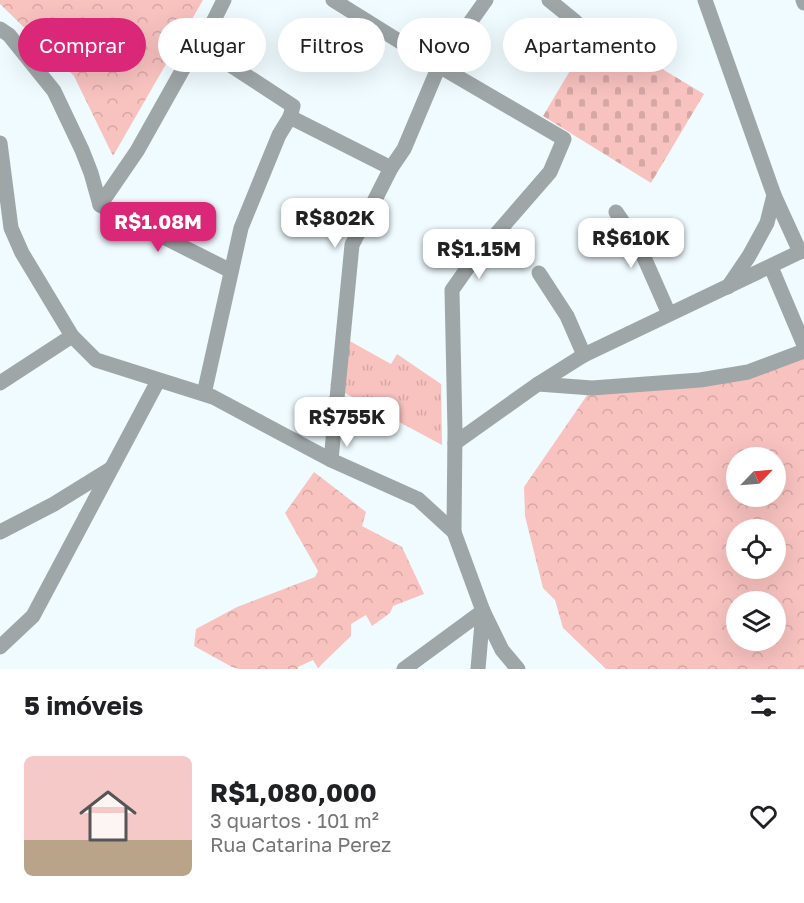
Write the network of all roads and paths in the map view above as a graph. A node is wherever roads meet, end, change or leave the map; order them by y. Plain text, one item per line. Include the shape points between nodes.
1 (224, 0) edge
2 (333, 0) edge
3 (486, 0) edge
4 (549, 0) edge
5 (705, 0) edge
6 (215, 18) edge
7 (473, 18) edge
8 (572, 18) edge
9 (0, 29) edge
10 (397, 40) edge
11 (181, 72) edge
12 (241, 72) edge
13 (436, 72) edge
14 (449, 72) edge
15 (290, 117) junction
16 (0, 143) edge
17 (391, 168) junction
18 (774, 195) junction
19 (100, 205) junction
20 (616, 212) dead end
21 (5, 231) edge
22 (802, 251) edge
23 (771, 267) junction
24 (231, 271) junction
25 (539, 273) dead end
26 (728, 287) junction
27 (669, 314) junction
28 (72, 336) junction
29 (804, 345) edge
30 (804, 351) edge
31 (584, 355) junction
32 (158, 381) junction
33 (0, 383) edge
34 (538, 384) junction
35 (204, 394) junction
36 (454, 443) junction
37 (331, 460) junction
38 (112, 468) junction
39 (0, 532) edge
40 (454, 532) junction
41 (483, 611) junction
42 (0, 646) edge
43 (405, 669) edge
44 (478, 669) edge
45 (518, 669) edge

1 - 6 street
2 - 10 street
3 - 7 street
4 - 8 street
5 - 18 street
9 - 19 street via 54,91 82,150
11 - 19 street via 137,151
12 - 15 street via 293,106
13 - 17 street via 404,149
14 - 36 street via 564,139 550,172 452,290
15 - 17 street
15 - 24 street via 241,228
16 - 21 street
17 - 37 street via 352,245
18 - 22 street
18 - 26 street via 767,223
19 - 24 street
20 - 27 street via 639,246
21 - 28 street
22 - 23 street
23 - 26 street
23 - 29 street
24 - 35 street
25 - 31 street via 567,316
26 - 27 street
27 - 31 street
28 - 32 street via 96,360
28 - 33 street
30 - 34 street via 748,372 700,380 592,388
31 - 34 street
32 - 35 street
32 - 38 street
34 - 36 street
35 - 37 street
36 - 40 street
37 - 40 street via 418,499
38 - 39 street
38 - 42 street via 33,616
40 - 41 street
41 - 43 street
41 - 44 street
41 - 45 street via 502,650

